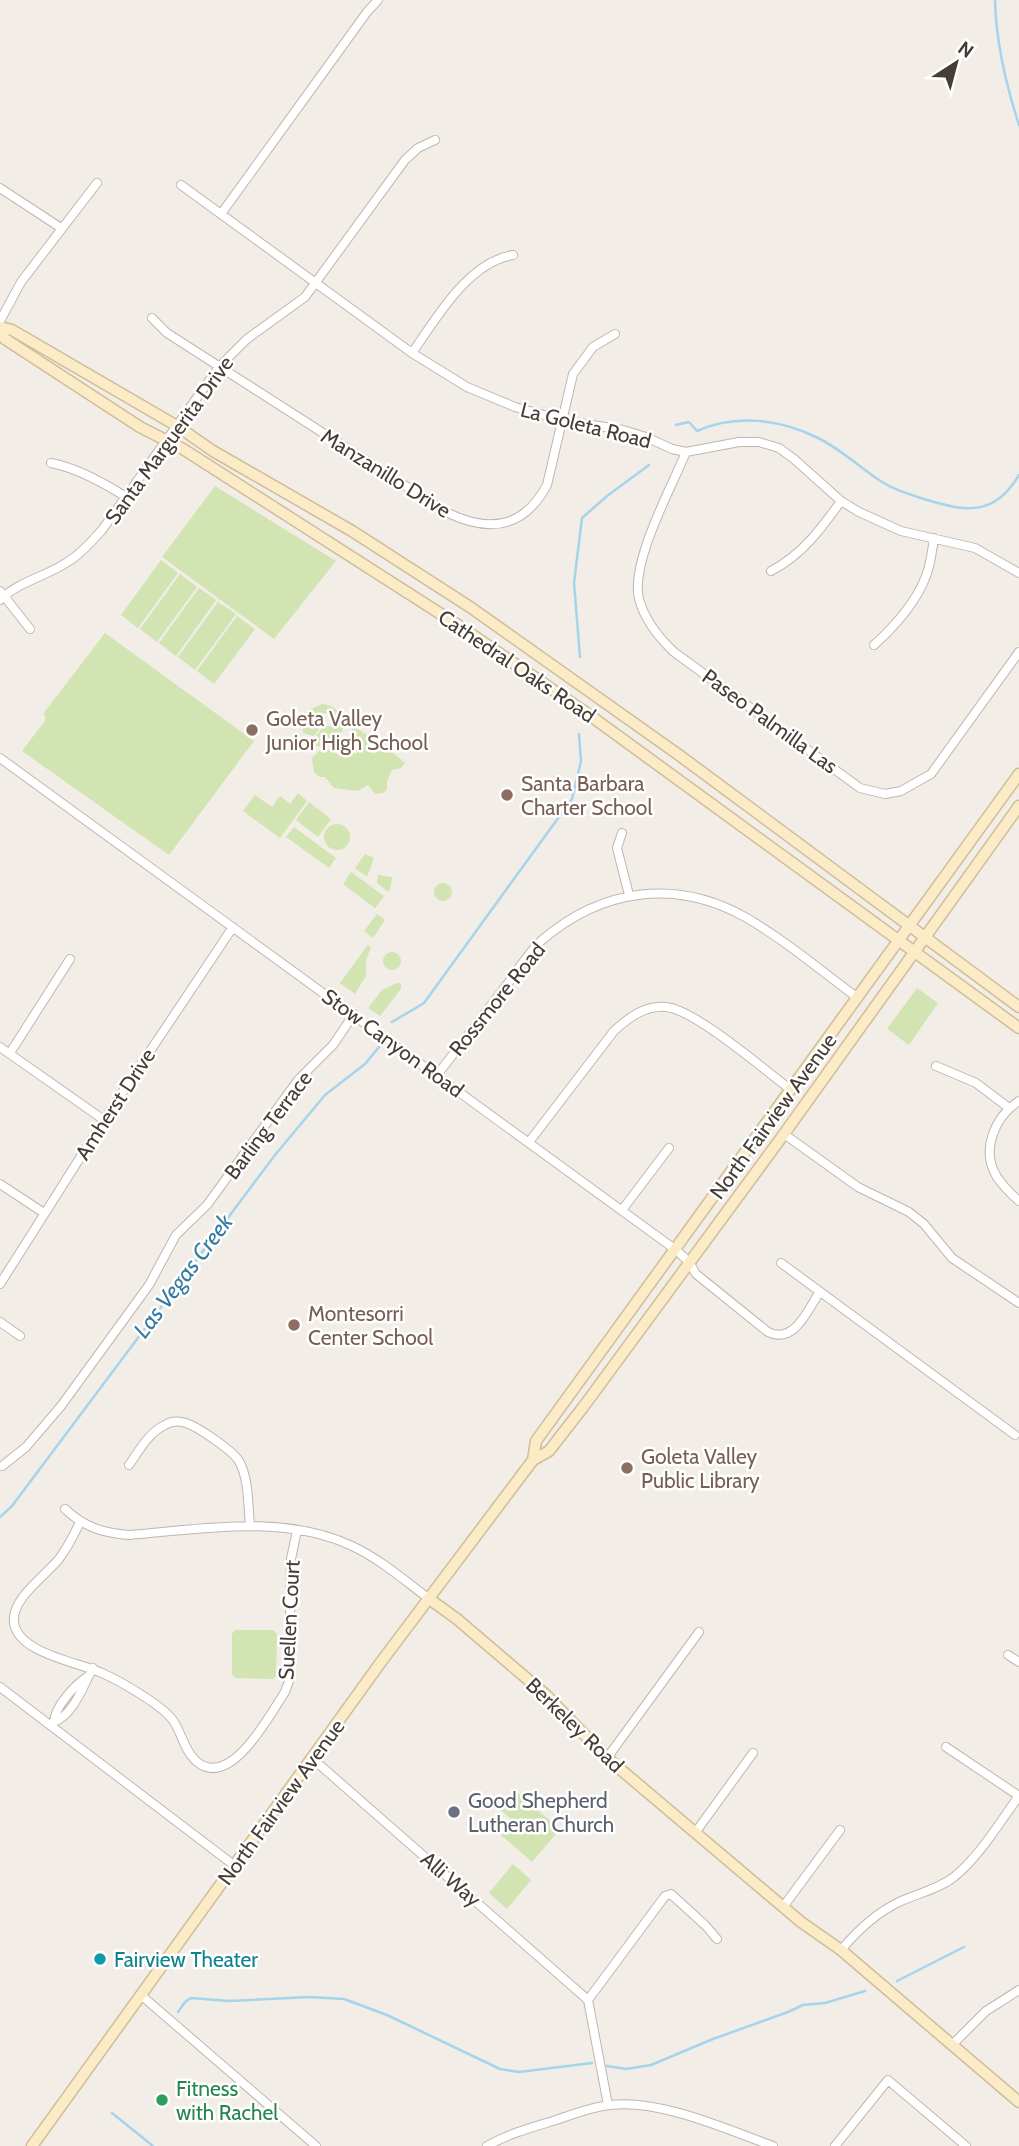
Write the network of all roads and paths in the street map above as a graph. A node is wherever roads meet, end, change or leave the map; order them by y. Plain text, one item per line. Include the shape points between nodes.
1 (378, 0) edge
2 (435, 140) dead end
3 (97, 183) dead end
4 (181, 185) dead end
5 (0, 188) edge
6 (221, 214) junction
7 (61, 228) junction
8 (513, 255) dead end
9 (316, 284) junction
10 (152, 318) dead end
11 (0, 321) edge
12 (0, 328) edge
13 (615, 334) dead end
14 (412, 353) junction
15 (219, 367) junction
16 (562, 420) junction
17 (177, 426) junction
18 (166, 442) junction
19 (686, 452) junction
20 (51, 463) dead end
21 (126, 497) junction
22 (841, 501) junction
23 (934, 538) junction
24 (772, 571) dead end
25 (1019, 573) edge
26 (2, 596) edge
27 (30, 629) dead end
28 (874, 646) dead end
29 (1019, 652) edge
30 (0, 758) edge
31 (1019, 774) edge
32 (1019, 806) edge
33 (622, 833) dead end
34 (629, 895) junction
35 (910, 926) junction
36 (233, 927) junction
37 (925, 937) junction
38 (899, 941) junction
39 (914, 952) junction
40 (70, 959) dead end
41 (858, 998) junction
42 (1019, 1007) edge
43 (354, 1014) junction
44 (1019, 1028) edge
45 (0, 1047) edge
46 (10, 1053) junction
47 (936, 1066) dead end
48 (437, 1075) junction
49 (791, 1090) junction
50 (1019, 1101) edge
51 (1009, 1108) junction
52 (104, 1120) junction
53 (784, 1134) junction
54 (529, 1142) junction
55 (669, 1148) dead end
56 (0, 1184) edge
57 (1019, 1201) edge
58 (622, 1210) junction
59 (44, 1213) junction
60 (676, 1250) junction
61 (689, 1262) junction
62 (781, 1263) dead end
63 (0, 1284) edge
64 (820, 1293) junction
65 (1019, 1303) edge
66 (0, 1322) edge
67 (20, 1336) dead end
68 (1015, 1435) dead end
69 (533, 1460) junction
70 (129, 1465) dead end
71 (2, 1466) dead end
72 (65, 1509) dead end
73 (80, 1522) junction
74 (250, 1526) junction
75 (297, 1530) junction
76 (428, 1598) junction
77 (699, 1632) dead end
78 (1008, 1655) dead end
79 (1019, 1662) edge
80 (93, 1668) junction
81 (0, 1686) edge
82 (53, 1724) junction
83 (946, 1747) dead end
84 (753, 1753) dead end
85 (607, 1758) junction
86 (313, 1759) junction
87 (1019, 1796) edge
88 (840, 1830) dead end
89 (695, 1833) junction
90 (235, 1866) junction
91 (783, 1907) junction
92 (718, 1939) dead end
93 (841, 1950) junction
94 (1019, 1990) edge
95 (142, 1996) junction
96 (588, 2000) junction
97 (952, 2045) junction
98 (1019, 2102) edge
99 (608, 2105) junction
100 (32, 2146) edge
101 (316, 2146) edge
102 (487, 2146) edge
103 (773, 2146) edge
104 (835, 2146) edge
105 (966, 2146) edge

1 - 6 street
2 - 9 street, Santa Marguerita Drive via 405,160
3 - 7 street
4 - 6 street, La Goleta Road
5 - 7 street
6 - 9 street, La Goleta Road
7 - 11 street via 21,282
8 - 14 street via 499,257 466,283
9 - 14 street, La Goleta Road
9 - 15 street, Santa Marguerita Drive
10 - 15 street, Manzanillo Drive
12 - 17 main road, Cathedral Oaks Road via 12,330
12 - 18 main road, Cathedral Oaks Road via 5,340
13 - 16 street, Manzanillo Drive via 593,347 573,374
14 - 16 street, La Goleta Road via 490,398
15 - 16 street, Manzanillo Drive via 448,513 483,525 512,521 538,501 547,485
15 - 17 street, Santa Marguerita Drive
16 - 19 street, La Goleta Road via 623,430
17 - 18 street, Santa Marguerita Drive
17 - 35 main road, Cathedral Oaks Road via 470,607
18 - 21 street, Santa Marguerita Drive
18 - 38 main road, Cathedral Oaks Road via 470,633
19 - 22 street via 739,442 779,448
19 - 29 street, Paseo Palmilla Las via 640,568 638,596 650,625 674,652 860,788 901,791 931,774
20 - 21 street
21 - 26 street, Santa Marguerita Drive via 102,530 69,562
22 - 23 street via 879,523
22 - 24 street via 805,547
23 - 25 street via 975,548
23 - 28 street via 927,574 917,594
26 - 27 street
30 - 36 street, Stow Canyon Road
31 - 35 main road, North Fairview Avenue
32 - 37 main road, North Fairview Avenue
33 - 34 street via 617,848
34 - 41 street, Rossmore Road via 668,893 727,908
34 - 48 street, Rossmore Road via 588,909 541,942
35 - 37 main road, Cathedral Oaks Road
35 - 38 main road, North Fairview Avenue
36 - 43 street, Stow Canyon Road
36 - 52 street, Amherst Drive
37 - 39 main road, North Fairview Avenue
37 - 42 main road, Cathedral Oaks Road
38 - 39 main road, Cathedral Oaks Road
38 - 41 main road, North Fairview Avenue
39 - 44 main road, Cathedral Oaks Road
39 - 53 main road, North Fairview Avenue
40 - 46 street
41 - 49 main road, North Fairview Avenue
43 - 48 street, Stow Canyon Road
43 - 71 street, Barling Terrace via 333,1045 298,1080 207,1205 176,1236 149,1285 61,1406 26,1447
45 - 46 street
46 - 52 street
47 - 51 street via 976,1083
48 - 54 street, Stow Canyon Road
49 - 54 street via 693,1017 666,1007 653,1008 627,1019 614,1031
49 - 60 main road, North Fairview Avenue
50 - 51 street
51 - 57 street via 997,1122 990,1158 995,1174
52 - 59 street, Amherst Drive
53 - 61 main road, North Fairview Avenue
53 - 65 street via 858,1187 909,1212 952,1258
54 - 58 street, Stow Canyon Road
55 - 58 street
56 - 59 street
58 - 60 street, Stow Canyon Road
59 - 63 street, Amherst Drive
60 - 61 street, Stow Canyon Road
60 - 69 main road, North Fairview Avenue via 536,1441
61 - 64 street, Stow Canyon Road via 696,1274 729,1302 779,1336 794,1329
61 - 69 main road, North Fairview Avenue via 549,1451
62 - 64 street
64 - 68 street
66 - 67 street
69 - 76 main road, North Fairview Avenue
70 - 74 street via 163,1425 173,1421 193,1426 239,1461
72 - 73 street, Berkeley Road
73 - 74 street, Berkeley Road via 96,1530 129,1535
73 - 80 street, Suellen Court via 59,1559 17,1604 13,1622 17,1634 39,1649
74 - 75 street, Berkeley Road
75 - 76 street, Berkeley Road via 352,1546
75 - 80 street, Suellen Court via 291,1559 289,1681 232,1762 222,1768 198,1762 172,1719
76 - 85 main road, Berkeley Road via 546,1695
76 - 86 main road, North Fairview Avenue
77 - 85 street
78 - 79 street
80 - 82 street via 55,1713
81 - 82 street
82 - 90 street
83 - 87 street
84 - 89 street
85 - 89 main road, Berkeley Road
86 - 90 main road, North Fairview Avenue
86 - 96 street, Alli Way
87 - 93 street via 953,1877 884,1911
88 - 91 street
89 - 91 main road, Berkeley Road
90 - 95 main road, North Fairview Avenue
91 - 93 main road, Berkeley Road
92 - 96 street via 671,1894 665,1896
93 - 97 main road, Berkeley Road
94 - 97 street via 980,2016
95 - 100 main road, North Fairview Avenue
95 - 101 street
96 - 99 street
97 - 98 main road, Berkeley Road
99 - 102 street via 516,2132
99 - 103 street via 652,2106
104 - 105 street via 888,2080

